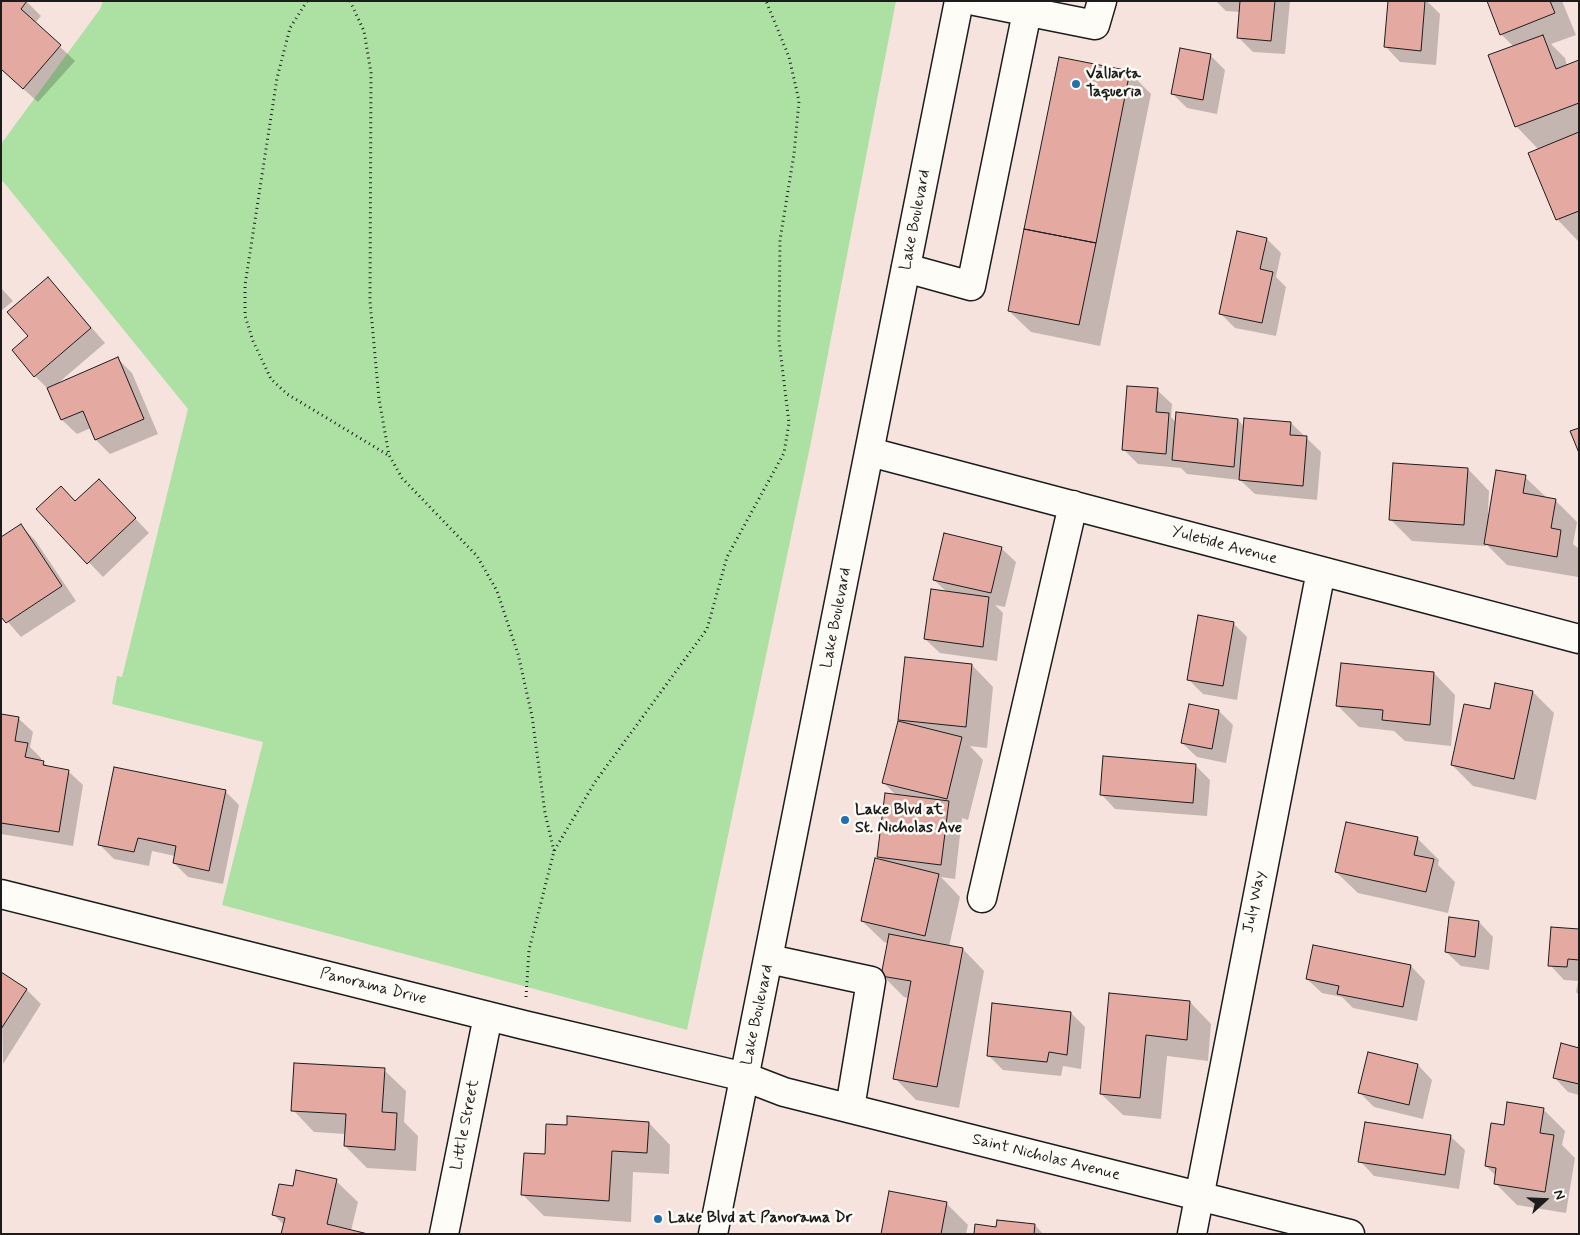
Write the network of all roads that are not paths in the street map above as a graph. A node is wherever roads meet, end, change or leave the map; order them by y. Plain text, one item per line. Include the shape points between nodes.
1 (959, 1) edge
2 (975, 1) edge
3 (1102, 1) edge
4 (1028, 12) junction
5 (906, 268) junction
6 (870, 452) junction
7 (1073, 505) junction
8 (1321, 571) junction
9 (1579, 639) edge
10 (1, 894) edge
11 (982, 898) dead end
12 (770, 959) junction
13 (488, 1016) junction
14 (745, 1077) junction
15 (850, 1108) junction
16 (1198, 1196) junction
17 (444, 1234) edge
18 (713, 1234) edge
19 (1192, 1234) edge
20 (1350, 1234) edge

1 - 5 street, Lake Boulevard
2 - 4 street
3 - 4 street via 1095,26
4 - 5 street via 971,286
5 - 6 street, Lake Boulevard
6 - 7 street, Yuletide Avenue
6 - 12 street, Lake Boulevard
7 - 8 street, Yuletide Avenue
7 - 11 street
8 - 9 street, Yuletide Avenue
8 - 16 street, July Way
10 - 13 street, Panorama Drive
12 - 14 street, Lake Boulevard
12 - 15 street via 871,981
13 - 14 street, Panorama Drive
13 - 17 street, Little Street
14 - 15 street, Saint Nicholas Avenue via 784,1092
14 - 18 street, Lake Boulevard
15 - 16 street, Saint Nicholas Avenue
16 - 19 street, July Way
16 - 20 street, Saint Nicholas Avenue

